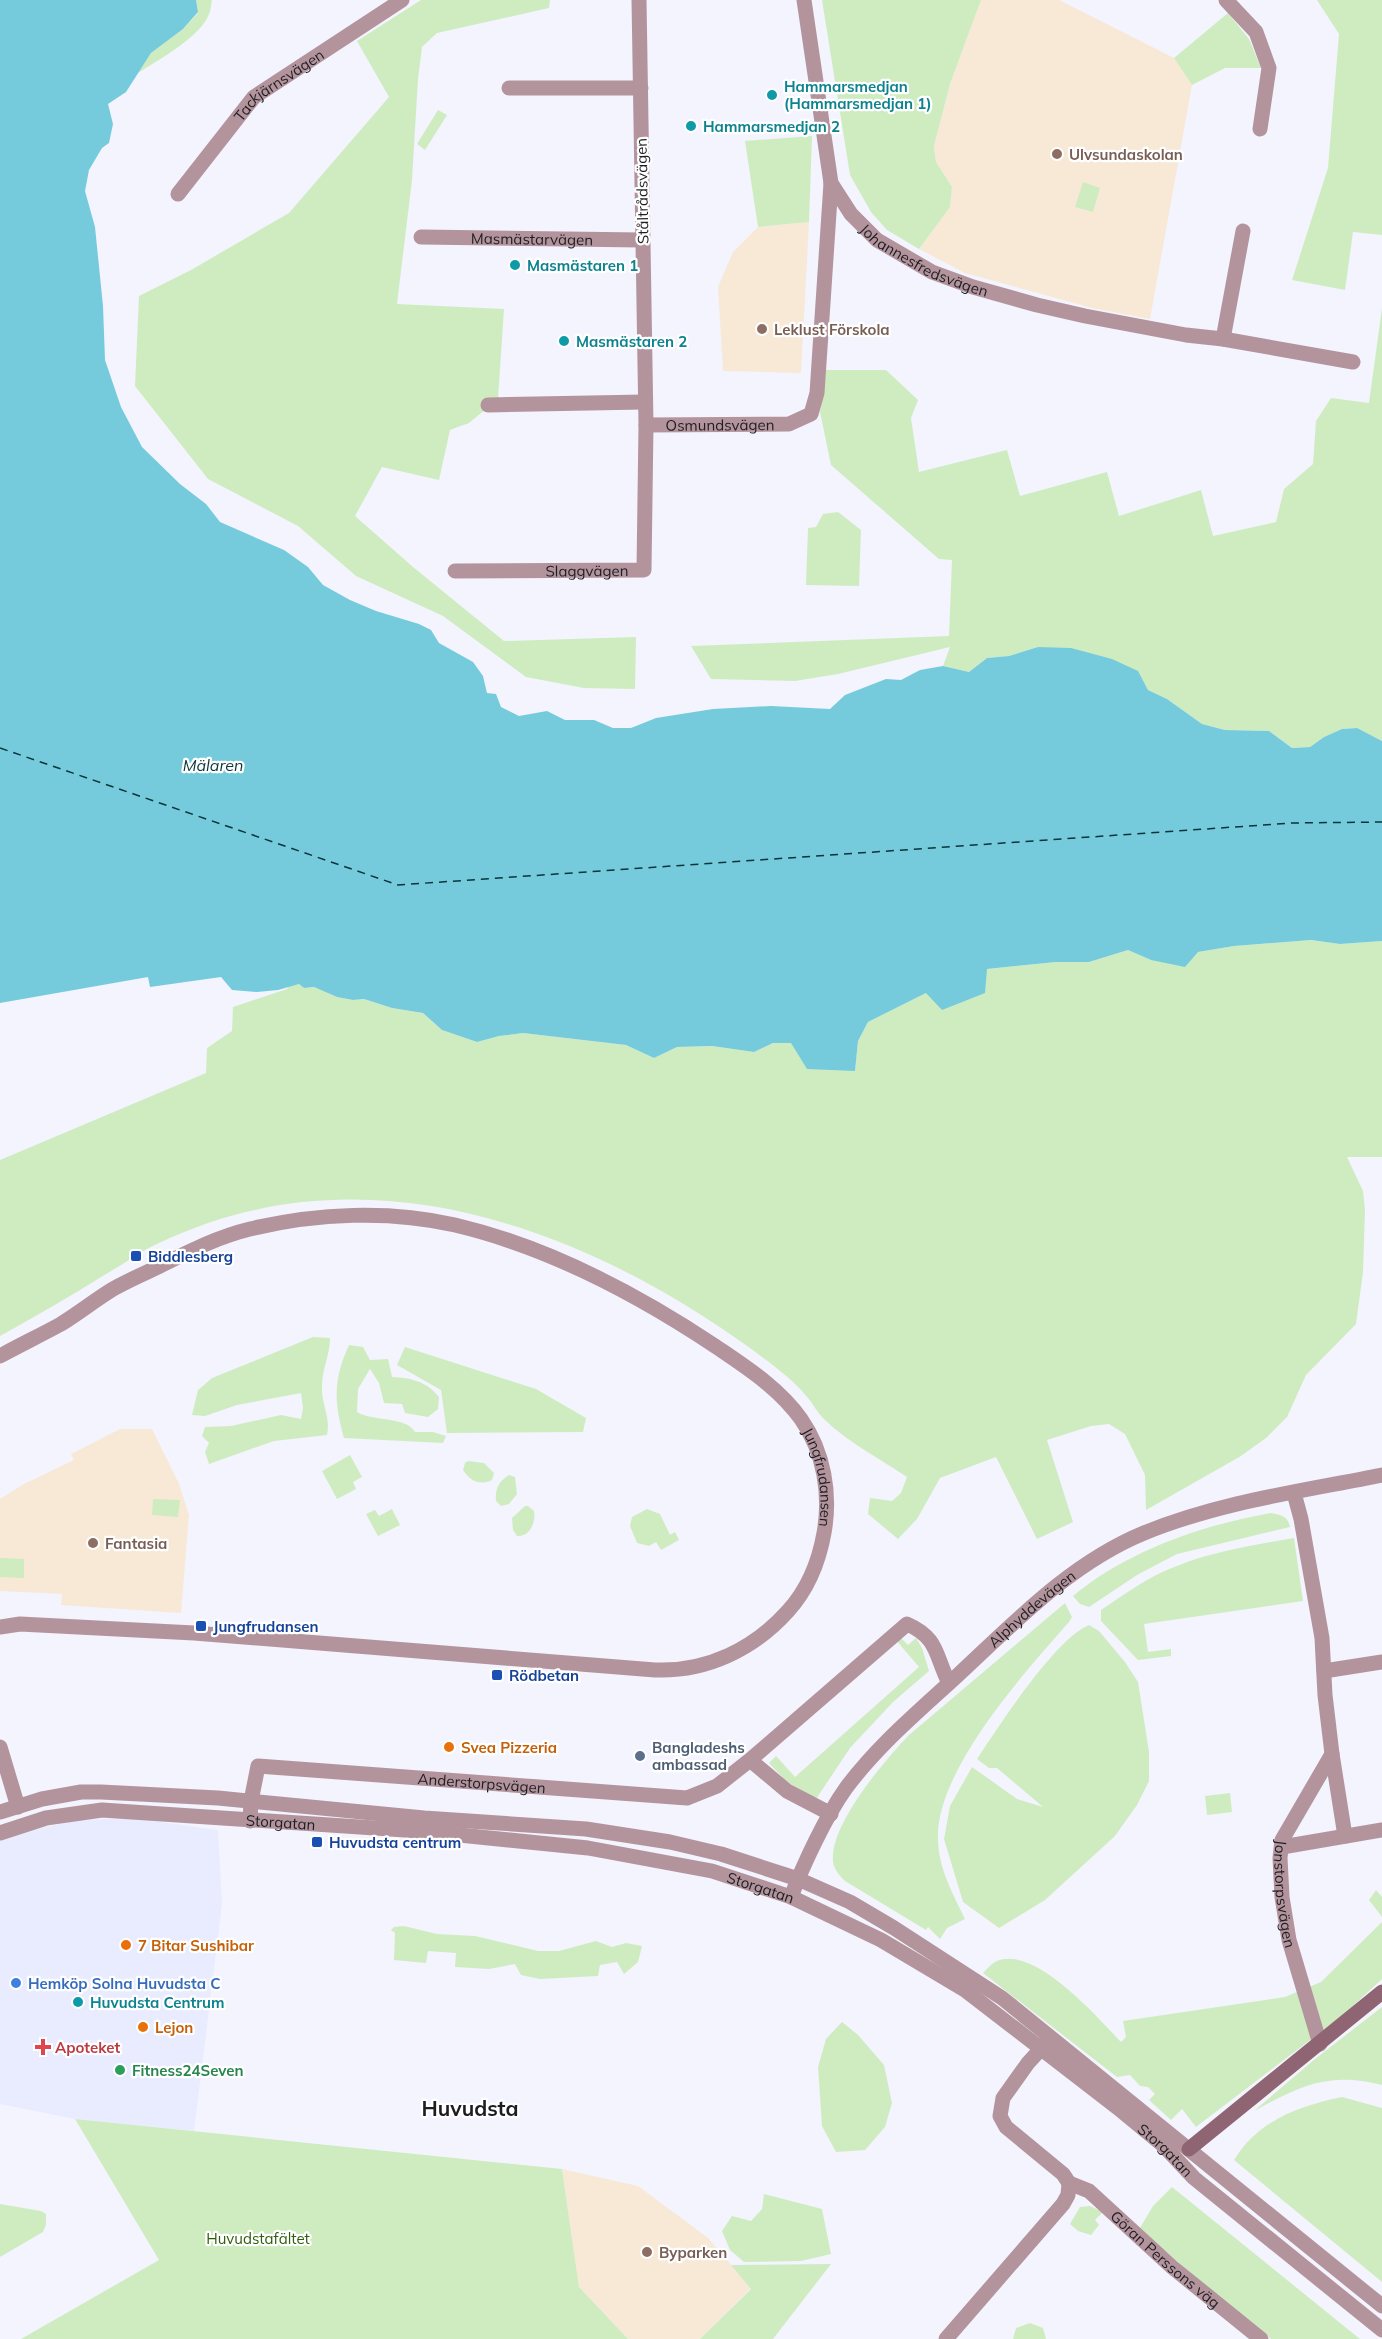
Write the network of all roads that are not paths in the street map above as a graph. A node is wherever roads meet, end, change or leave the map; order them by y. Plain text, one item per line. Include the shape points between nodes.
1 (402, 0) edge
2 (639, 0) edge
3 (804, 0) edge
4 (1226, 0) edge
5 (509, 88) dead end
6 (641, 88) junction
7 (1260, 129) dead end
8 (831, 183) junction
9 (178, 194) dead end
10 (1243, 231) dead end
11 (421, 237) dead end
12 (642, 240) junction
13 (1223, 339) junction
14 (1353, 362) dead end
15 (644, 402) junction
16 (488, 405) dead end
17 (646, 425) junction
18 (455, 571) dead end
19 (0, 1356) edge
20 (1382, 1474) edge
21 (1294, 1493) junction
22 (0, 1627) edge
23 (1382, 1662) edge
24 (1324, 1671) junction
25 (949, 1683) junction
26 (0, 1747) edge
27 (1332, 1754) junction
28 (750, 1760) junction
29 (251, 1801) junction
30 (18, 1807) junction
31 (0, 1812) edge
32 (831, 1814) junction
33 (250, 1821) junction
34 (22, 1824) junction
35 (1, 1827) edge
36 (1382, 1830) edge
37 (1345, 1836) junction
38 (1282, 1847) junction
39 (798, 1879) junction
40 (791, 1897) junction
41 (1382, 1992) edge
42 (1047, 2042) junction
43 (1320, 2044) junction
44 (1189, 2149) junction
45 (1069, 2183) junction
46 (1382, 2306) edge
47 (1382, 2330) edge
48 (946, 2339) edge
49 (1261, 2339) edge

1 - 9 street, Tackjärnsvägen via 254,97
2 - 6 street, Ståltrådsvägen
3 - 8 street, Johannesfredsvägen
4 - 7 street via 1256,32 1269,68
5 - 6 street
6 - 12 street, Ståltrådsvägen
8 - 13 street, Johannesfredsvägen via 851,214 877,240 932,272 973,287 1085,316
8 - 17 street, Osmundsvägen via 817,393 811,414 789,424
10 - 13 street
11 - 12 street, Masmästarvägen
12 - 15 street, Ståltrådsvägen
13 - 14 street, Johannesfredsvägen
15 - 16 street
15 - 17 street, Ståltrådsvägen
17 - 18 street, Slaggvägen via 644,570
19 - 22 street, Jungfrudansen via 116,1288 214,1239 252,1228 327,1216 367,1215 458,1226 552,1257 632,1296 746,1367 780,1394 813,1438 828,1506 819,1556 803,1592 776,1624 719,1660 670,1671 194,1633 20,1624
20 - 21 street, Alphyddevägen
21 - 24 street via 1320,1625
21 - 25 street, Alphyddevägen via 1205,1512 1143,1534 1082,1566 1042,1597
23 - 24 street
24 - 27 street
25 - 28 street, Anderstorpsvägen via 937,1650 921,1630 907,1624
25 - 32 street, Alphyddevägen via 881,1745 845,1789
26 - 30 street
27 - 37 street
27 - 38 street, Jonstorpsvägen via 1282,1840
28 - 29 street, Anderstorpsvägen via 717,1786 687,1798 258,1766
28 - 32 street via 787,1791
29 - 30 street, Storgatan via 81,1792
29 - 33 street, Anderstorpsvägen
29 - 39 street, Storgatan via 586,1829 721,1854
30 - 31 street, Storgatan
30 - 34 street
32 - 39 street, Alphyddevägen
33 - 34 street, Storgatan via 102,1810
33 - 40 street, Storgatan via 420,1831 588,1848 712,1871
34 - 35 street, Storgatan
36 - 37 street
37 - 38 street
38 - 43 street, Jonstorpsvägen via 1282,1897 1289,1940
39 - 40 street, Alphyddevägen
39 - 42 street, Storgatan via 850,1902 1002,1998
40 - 42 street, Storgatan via 881,1940
41 - 43 main road
42 - 44 street, Storgatan
42 - 45 street, Göran Perssons väg via 1003,2098 1000,2116 1006,2127
42 - 47 street, Storgatan via 1164,2146 1194,2178
43 - 44 main road
44 - 46 street, Storgatan
45 - 48 street via 1063,2204
45 - 49 street, Göran Perssons väg via 1089,2191

